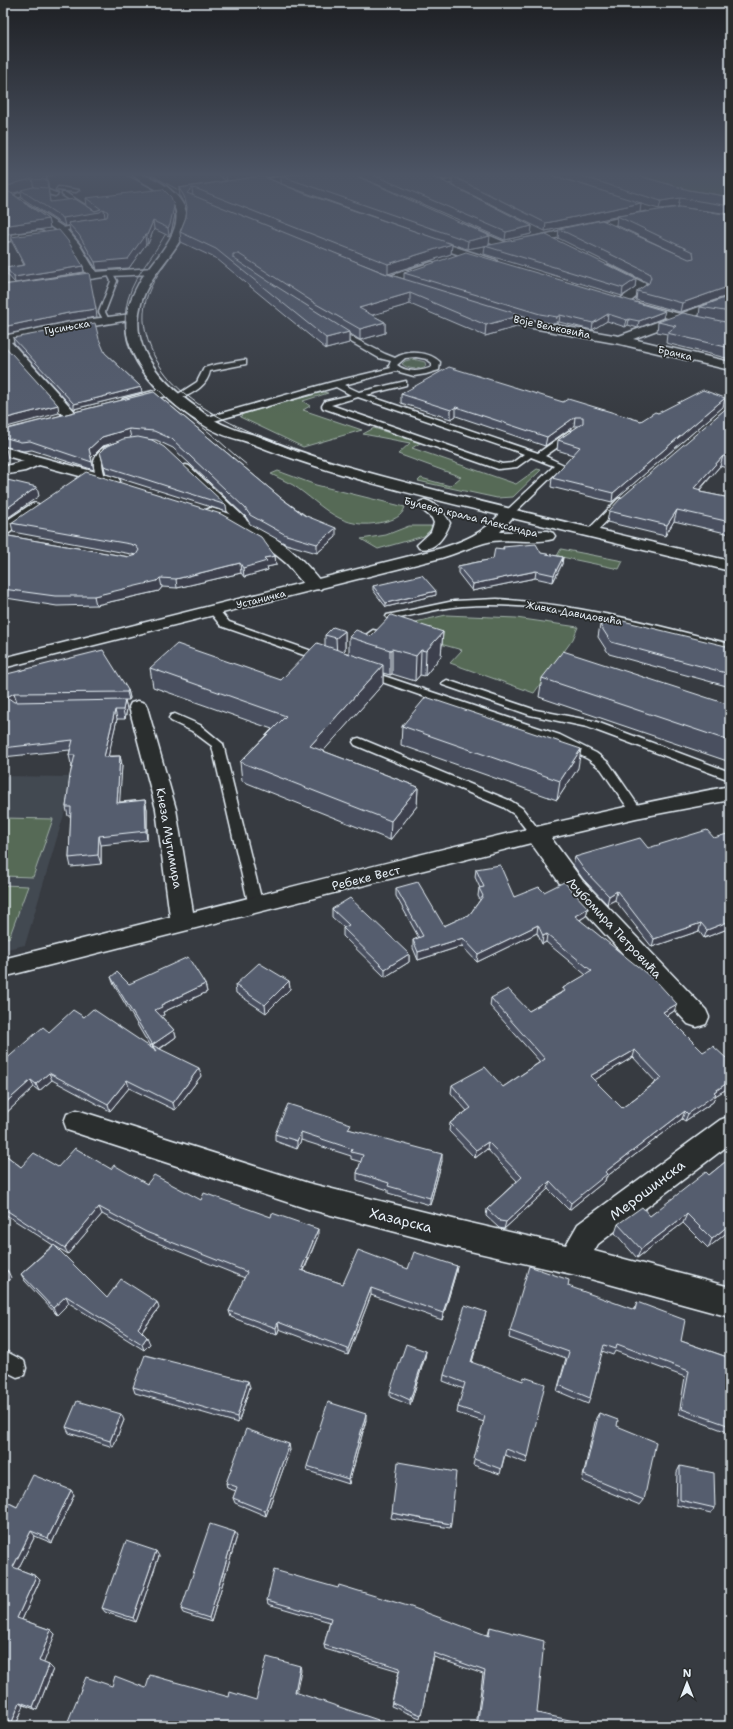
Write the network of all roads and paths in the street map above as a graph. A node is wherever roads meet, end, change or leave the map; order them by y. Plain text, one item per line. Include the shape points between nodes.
1 (80, 254) edge
2 (165, 254) edge
3 (466, 254) joint
4 (600, 264) edge
5 (502, 265) edge
6 (153, 271) junction
7 (110, 273) junction
8 (92, 275) junction
9 (375, 275) edge
10 (388, 280) junction
11 (403, 285) edge
12 (3, 289) edge
13 (730, 299) edge
14 (484, 310) edge
15 (131, 317) junction
16 (680, 318) junction
17 (106, 320) junction
18 (325, 324) edge
19 (730, 328) edge
20 (620, 340) junction
21 (3, 341) edge
22 (394, 360) junction
23 (243, 362) dead end
24 (730, 366) edge
25 (396, 369) junction
26 (402, 383) dead end
27 (335, 384) junction
28 (172, 395) junction
29 (358, 395) junction
30 (116, 405) edge
31 (86, 413) edge
32 (72, 417) junction
33 (207, 420) junction
34 (56, 421) edge
35 (578, 429) edge
36 (223, 430) junction
37 (126, 443) edge
38 (3, 451) edge
39 (534, 455) junction
40 (36, 461) junction
41 (179, 461) edge
42 (3, 471) edge
43 (86, 474) junction
44 (101, 477) junction
45 (126, 485) edge
46 (68, 486) edge
47 (630, 494) edge
48 (49, 498) edge
49 (425, 505) junction
50 (197, 508) edge
51 (499, 517) junction
52 (246, 528) junction
53 (3, 530) edge
54 (590, 533) junction
55 (547, 536) junction
56 (483, 538) junction
57 (425, 545) junction
58 (730, 567) edge
59 (311, 581) junction
60 (214, 611) junction
61 (392, 616) edge
62 (373, 633) edge
63 (730, 647) edge
64 (3, 652) edge
65 (350, 653) edge
66 (3, 663) edge
67 (338, 664) edge
68 (352, 669) edge
69 (447, 683) dead end
70 (132, 705) dead end
71 (175, 718) dead end
72 (359, 742) dead end
73 (730, 776) edge
74 (730, 793) edge
75 (636, 811) junction
76 (536, 834) junction
77 (256, 906) junction
78 (183, 924) junction
79 (3, 968) edge
80 (697, 1017) dead end
81 (77, 1122) dead end
82 (730, 1128) edge
83 (576, 1261) junction
84 (730, 1302) edge

1 - 8 street
2 - 6 street, Булевар краља Александра
3 - 5 street
3 - 10 street
4 - 16 street via 644,287 619,301
6 - 7 street
6 - 15 street, Булевар краља Александра via 137,295
7 - 8 street
7 - 17 lane via 114,281 102,312
8 - 12 street
9 - 10 street
10 - 11 street
13 - 16 street
14 - 20 street, Воје Вељковића via 532,324
15 - 17 street, Гусињска
15 - 28 street, Булевар краља Александра via 132,333 138,352 148,368
16 - 19 street
16 - 20 street
17 - 21 street, Гусињска
18 - 22 lane via 382,356
20 - 24 street, Брачка
21 - 32 street
22 - 25 lane
22 - 25 lane via 403,356 423,356 434,360 437,365 432,370 420,373
23 - 28 lane via 207,370 206,379 198,386
25 - 27 lane
26 - 29 lane
27 - 29 lane
27 - 33 lane
28 - 30 street
28 - 33 street, Булевар краља Александра
29 - 39 lane
29 - 39 lane via 328,403 326,406 501,467 514,465
31 - 32 street
32 - 34 street
33 - 36 street, Булевар краља Александра
35 - 39 lane
36 - 49 street, Булевар краља Александра via 244,446 310,475
36 - 51 street, Булевар краља Александра via 238,433 300,458
37 - 44 lane via 105,449 97,456
38 - 40 street
39 - 51 lane via 560,465
40 - 42 street via 20,468
40 - 43 street
41 - 52 lane via 242,520
43 - 44 street
43 - 46 street
44 - 45 street
47 - 54 lane
48 - 53 street
49 - 51 street, Булевар краља Александра
49 - 57 street via 439,516 442,523 438,534
50 - 52 street
51 - 54 street, Булевар краља Александра
51 - 55 street, Булевар краља Александра
51 - 56 street, Устаничка
51 - 57 street, Устаничка
52 - 59 street via 284,551
54 - 58 street, Булевар краља Александра
55 - 56 street
55 - 58 street, Булевар краља Александра via 646,558
56 - 59 street, Устаничка via 435,555
57 - 59 street, Устаничка
59 - 60 street, Устаничка
59 - 64 street, Устаничка
60 - 66 street, Устаничка
60 - 67 lane via 225,624
61 - 63 lane, Живка Давидовића via 459,604 527,604 587,613
62 - 65 lane
68 - 75 lane via 556,738 592,756 604,766
69 - 73 lane via 534,713 590,724
70 - 78 street, Кнеза Мутимира via 166,809
71 - 77 lane via 196,728 217,744
72 - 76 lane via 507,804 518,811
74 - 75 street, Ребеке Вест
75 - 76 street, Ребеке Вест
76 - 77 street, Ребеке Вест
76 - 80 street, Љубомира Петровића via 574,886
77 - 78 street, Ребеке Вест
78 - 79 street, Ребеке Вест
81 - 83 street, Хазарска via 308,1196
82 - 83 street, Мерошинска via 588,1234 580,1247
83 - 84 street, Хазарска

